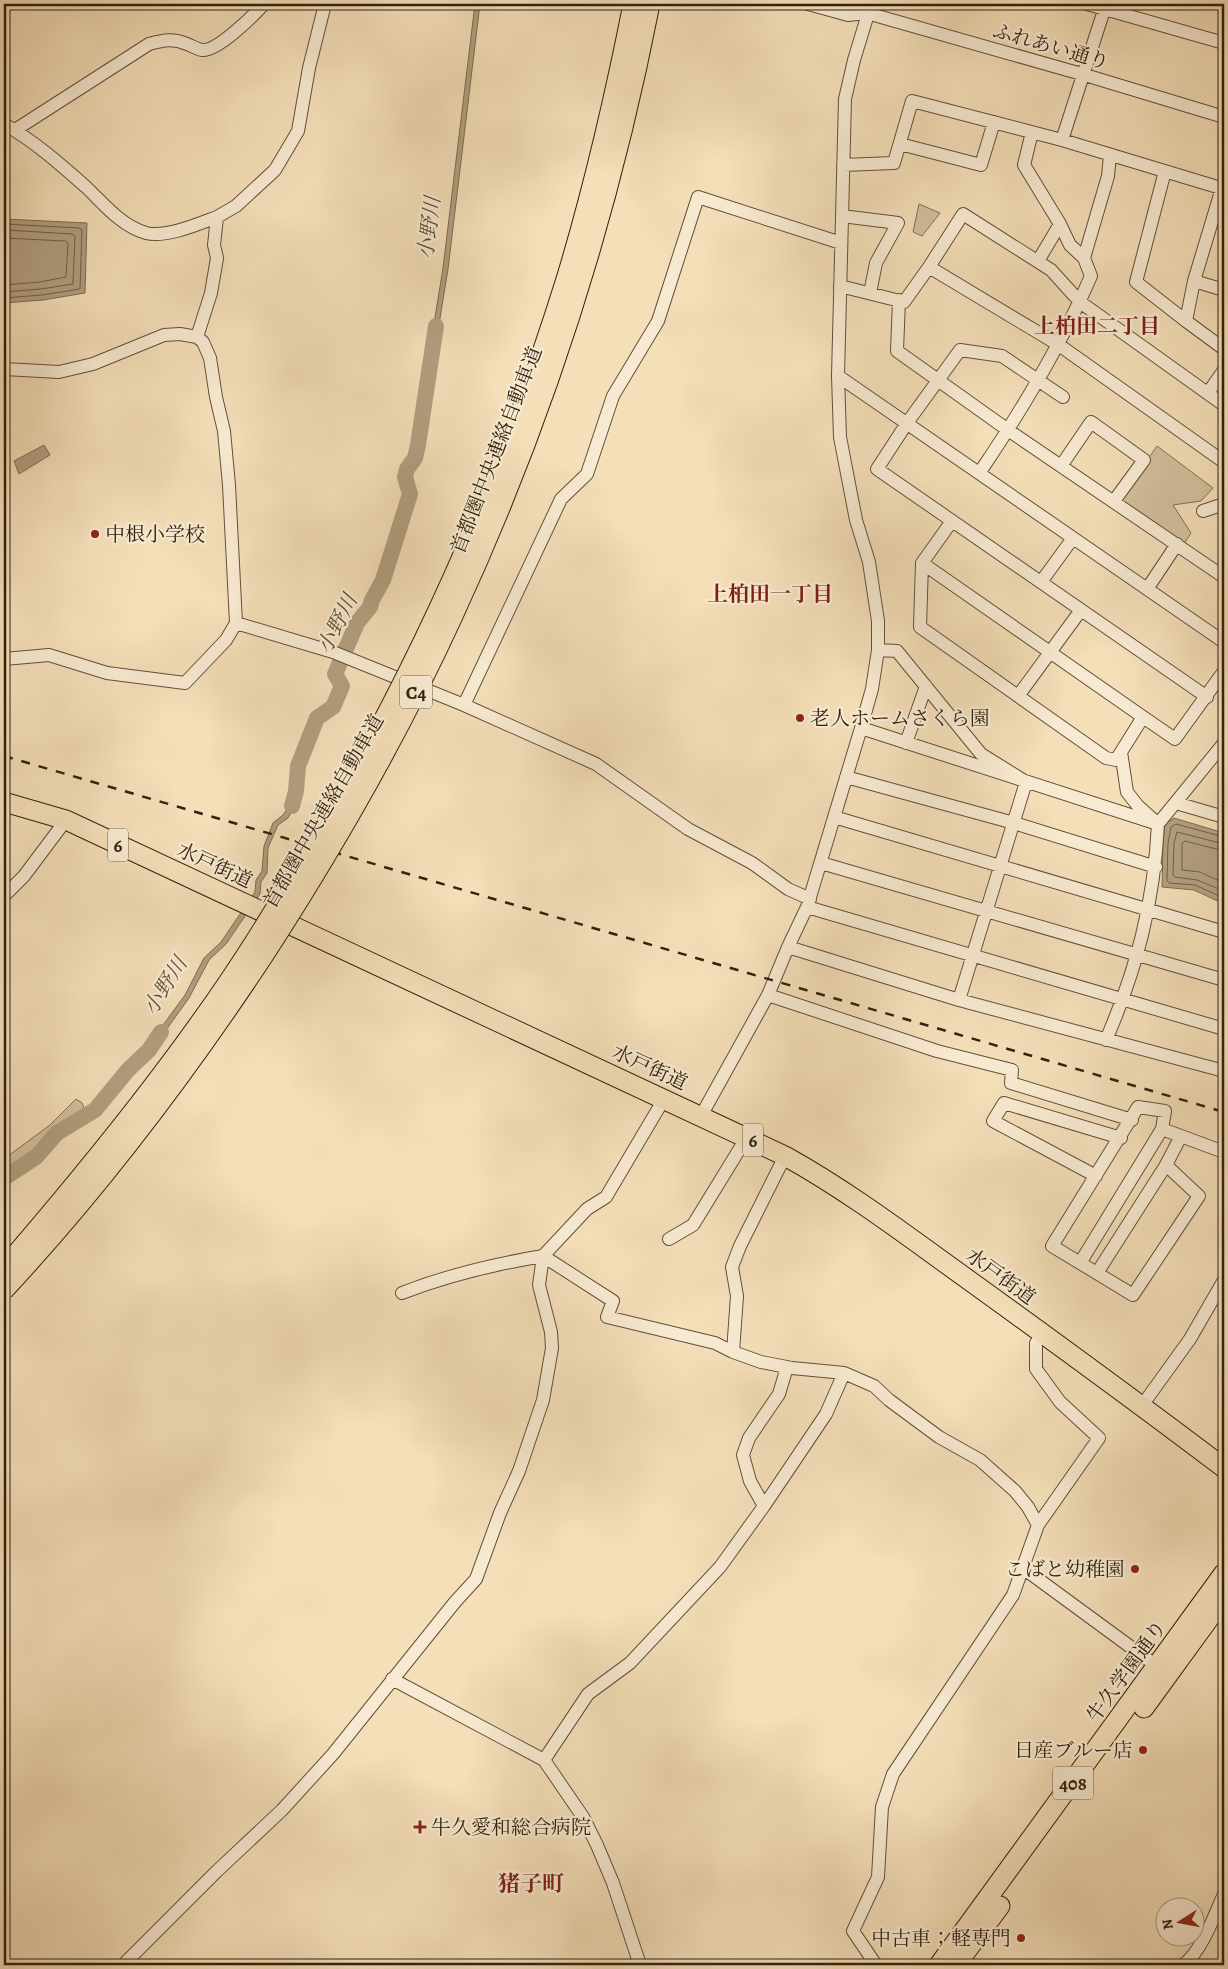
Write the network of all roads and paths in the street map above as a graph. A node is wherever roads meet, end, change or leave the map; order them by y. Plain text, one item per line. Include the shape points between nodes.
1 (264, 4) edge
2 (325, 4) edge
3 (633, 4) edge
4 (650, 4) edge
5 (808, 4) edge
6 (855, 4) edge
7 (1087, 4) edge
8 (1106, 6) edge
9 (869, 9) edge
10 (1224, 43) edge
11 (1085, 74) junction
12 (1224, 116) edge
13 (994, 122) junction
14 (10, 127) edge
15 (1032, 132) junction
16 (1062, 140) junction
17 (900, 144) junction
18 (1110, 155) junction
19 (842, 165) junction
20 (1165, 171) junction
21 (1223, 188) edge
22 (842, 216) junction
23 (217, 217) junction
24 (1060, 224) junction
25 (841, 243) junction
26 (1084, 258) junction
27 (1038, 261) junction
28 (929, 267) junction
29 (1194, 281) junction
30 (840, 286) junction
31 (1224, 290) edge
32 (870, 293) junction
33 (899, 300) junction
34 (1080, 302) junction
35 (1186, 321) junction
36 (197, 337) junction
37 (1059, 344) junction
38 (1224, 349) edge
39 (4, 369) edge
40 (1224, 370) edge
41 (838, 376) junction
42 (938, 380) junction
43 (1038, 380) junction
44 (1208, 393) junction
45 (1063, 396) dead end
46 (1224, 405) edge
47 (907, 423) junction
48 (1008, 430) junction
49 (1223, 459) edge
50 (1061, 466) junction
51 (980, 472) junction
52 (1114, 501) junction
53 (1224, 504) edge
54 (1203, 510) dead end
55 (952, 521) junction
56 (1074, 538) junction
57 (1177, 544) junction
58 (922, 563) junction
59 (1224, 577) edge
60 (1041, 582) junction
61 (1147, 589) junction
62 (1081, 610) junction
63 (236, 623) junction
64 (1224, 642) edge
65 (878, 650) junction
66 (1049, 654) junction
67 (4, 658) edge
68 (1224, 671) edge
69 (926, 686) junction
70 (1018, 696) junction
71 (1207, 697) junction
72 (464, 705) junction
73 (1143, 717) junction
74 (861, 728) junction
75 (906, 743) junction
76 (1224, 743) edge
77 (1121, 752) junction
78 (846, 777) junction
79 (1026, 782) junction
80 (4, 802) edge
81 (1176, 804) junction
82 (834, 817) junction
83 (1224, 817) edge
84 (66, 820) junction
85 (1014, 823) junction
86 (1158, 824) junction
87 (821, 863) junction
88 (1000, 866) junction
89 (1156, 867) junction
90 (4, 896) edge
91 (808, 903) junction
92 (986, 910) junction
93 (1149, 911) junction
94 (1224, 932) edge
95 (788, 947) junction
96 (973, 954) junction
97 (1137, 954) junction
98 (1224, 980) edge
99 (768, 995) junction
100 (1124, 998) junction
101 (959, 1000) junction
102 (1224, 1029) edge
103 (1106, 1040) junction
104 (1224, 1071) edge
105 (664, 1099) junction
106 (701, 1116) junction
107 (1132, 1120) junction
108 (1162, 1129) junction
109 (1181, 1136) junction
110 (747, 1137) junction
111 (1120, 1138) junction
112 (1224, 1152) edge
113 (785, 1156) junction
114 (1166, 1165) junction
115 (1096, 1176) junction
116 (668, 1239) dead end
117 (543, 1256) junction
118 (1080, 1263) junction
119 (4, 1268) edge
120 (1096, 1273) junction
121 (1224, 1280) edge
122 (4, 1290) edge
123 (402, 1293) dead end
124 (1043, 1334) junction
125 (733, 1352) junction
126 (787, 1367) junction
127 (844, 1373) junction
128 (1140, 1407) junction
129 (1222, 1469) edge
130 (764, 1506) junction
131 (1038, 1525) junction
132 (1224, 1562) edge
133 (1023, 1568) junction
134 (1222, 1576) edge
135 (1224, 1598) edge
136 (1163, 1670) junction
137 (392, 1679) junction
138 (544, 1760) junction
139 (1224, 1894) edge
140 (123, 1965) edge
141 (640, 1965) edge
142 (876, 1965) edge
143 (939, 1965) edge
144 (956, 1965) edge
145 (1183, 1965) edge

1 - 14 street via 210,50 201,50 178,40 165,39 149,44
2 - 23 street via 298,131 274,170 236,206
3 - 119 highway, 首都圏中央連絡自動車道 / C4, bridge via 599,159 567,275 535,372 488,494 438,610 387,716 283,896 203,1019 118,1132
4 - 122 highway, 首都圏中央連絡自動車道 / C4, bridge via 609,180 568,320 507,490 452,618 396,731 347,821 232,1002 131,1141
5 - 9 street, ふれあい通り via 848,15
6 - 9 street, ふれあい通り
7 - 8 street
8 - 10 street
8 - 11 street
9 - 11 street, ふれあい通り
9 - 19 street via 845,99
11 - 12 street, ふれあい通り
11 - 16 street
13 - 15 street
13 - 17 street via 912,101
13 - 17 street via 981,166
14 - 23 street via 44,150 130,226 148,233 160,233 191,227
15 - 16 street
15 - 24 street via 1024,165
16 - 18 street
17 - 19 street via 894,163
18 - 20 street
18 - 26 street via 1108,176
19 - 22 street
20 - 21 street
20 - 35 street via 1136,282
21 - 29 street
22 - 25 street
22 - 32 street via 898,223 876,263
23 - 36 street via 214,245 217,258 211,292
24 - 26 street via 1070,244
24 - 27 street
25 - 30 street
25 - 72 street via 698,197 658,321 613,396 587,474 561,499
26 - 34 street via 1091,276
27 - 28 street via 963,214
27 - 34 street via 1051,270
28 - 33 street via 904,302
28 - 37 street
29 - 31 street
29 - 35 street
30 - 32 street
30 - 41 street
32 - 33 street
33 - 42 street via 898,351
34 - 37 street
34 - 44 street
35 - 38 street
36 - 39 street via 164,335 93,364 59,372
36 - 63 street via 210,358 224,431
37 - 43 street
37 - 49 street
40 - 44 street
41 - 47 street
41 - 65 street via 840,437 856,520 868,562 878,621
42 - 43 street via 960,350 1002,356
42 - 47 street
42 - 48 street
43 - 45 street
43 - 48 street
44 - 46 street
47 - 51 street
47 - 55 street via 877,469
48 - 50 street
48 - 51 street
50 - 52 street
50 - 52 street via 1091,422 1144,460
51 - 56 street
52 - 57 street
53 - 54 street
55 - 58 street
55 - 60 street
56 - 60 street
56 - 61 street
57 - 59 street
57 - 61 street
58 - 66 street
58 - 70 street via 920,627
60 - 62 street
61 - 64 street
62 - 66 street
62 - 71 street
63 - 67 street via 226,640 185,682 107,673 49,655
63 - 72 street via 333,652
65 - 69 street via 897,651
65 - 74 street
66 - 70 street
66 - 73 street
68 - 71 street
69 - 75 street
69 - 79 street via 981,754
70 - 77 street via 1106,758 1116,760
71 - 73 street via 1175,739
72 - 91 street via 596,764 688,829 752,863
73 - 77 street
74 - 75 street
74 - 78 street
75 - 79 street
76 - 81 street
77 - 86 street via 1127,792
78 - 82 street
78 - 85 street
79 - 85 street
79 - 86 street
80 - 84 highway, 水戸街道 / 6
81 - 83 street
81 - 86 street
82 - 87 street
82 - 88 street
84 - 90 street via 24,876
84 - 105 highway, 水戸街道 / 6
85 - 88 street
85 - 89 street
86 - 89 street
87 - 91 street
87 - 92 street
88 - 92 street
88 - 93 street
89 - 93 street
91 - 95 street
91 - 96 street
92 - 96 street
92 - 97 street
93 - 94 street
93 - 97 street
95 - 99 street
95 - 101 street
96 - 100 street
96 - 101 street
97 - 98 street
97 - 100 street
99 - 106 street
99 - 107 street via 937,1051 1012,1070 1012,1083
100 - 102 street
100 - 103 street
101 - 103 street
103 - 104 street
105 - 106 highway, 水戸街道 / 6
105 - 117 street via 606,1197 587,1208
106 - 110 highway, 水戸街道 / 6
107 - 108 street via 1138,1107 1165,1111
107 - 111 street
108 - 109 street
108 - 118 street
109 - 112 street
109 - 114 street
110 - 113 highway, 水戸街道 / 6
110 - 116 street via 693,1225
111 - 115 street
111 - 115 street via 1004,1103 992,1121
113 - 124 highway, 水戸街道 / 6 via 834,1184
113 - 125 street via 732,1267 737,1296
114 - 120 street
114 - 120 street via 1199,1196 1133,1295
115 - 118 street via 1052,1246
117 - 123 street via 499,1263
117 - 125 street via 613,1301 607,1317 697,1338
117 - 137 street via 539,1285 552,1348 542,1400 519,1471 476,1579
118 - 120 street
121 - 128 street via 1190,1339
124 - 128 highway, 水戸街道 / 6
124 - 131 street via 1036,1343 1036,1368 1060,1402 1099,1438
125 - 126 street
126 - 127 street
126 - 130 street via 779,1394 749,1438 742,1455 750,1481
127 - 130 street via 826,1414
127 - 131 street via 874,1386 939,1437 980,1460 1015,1491
128 - 129 highway, 水戸街道 / 6 via 1196,1447 1198,1456
130 - 138 street via 720,1568 630,1662 588,1694
131 - 133 street
132 - 134 highway, 牛久学園通り
133 - 136 street
133 - 142 street via 1013,1595 893,1774 882,1807 878,1877 853,1931
134 - 136 highway, 牛久学園通り / 408
135 - 136 highway, 牛久学園通り / 408
136 - 143 highway, 牛久学園通り / 408
136 - 144 highway, 牛久学園通り / 408
137 - 138 street
137 - 140 street via 333,1754 282,1810
138 - 141 street via 583,1817 597,1845
139 - 145 street via 1197,1949

